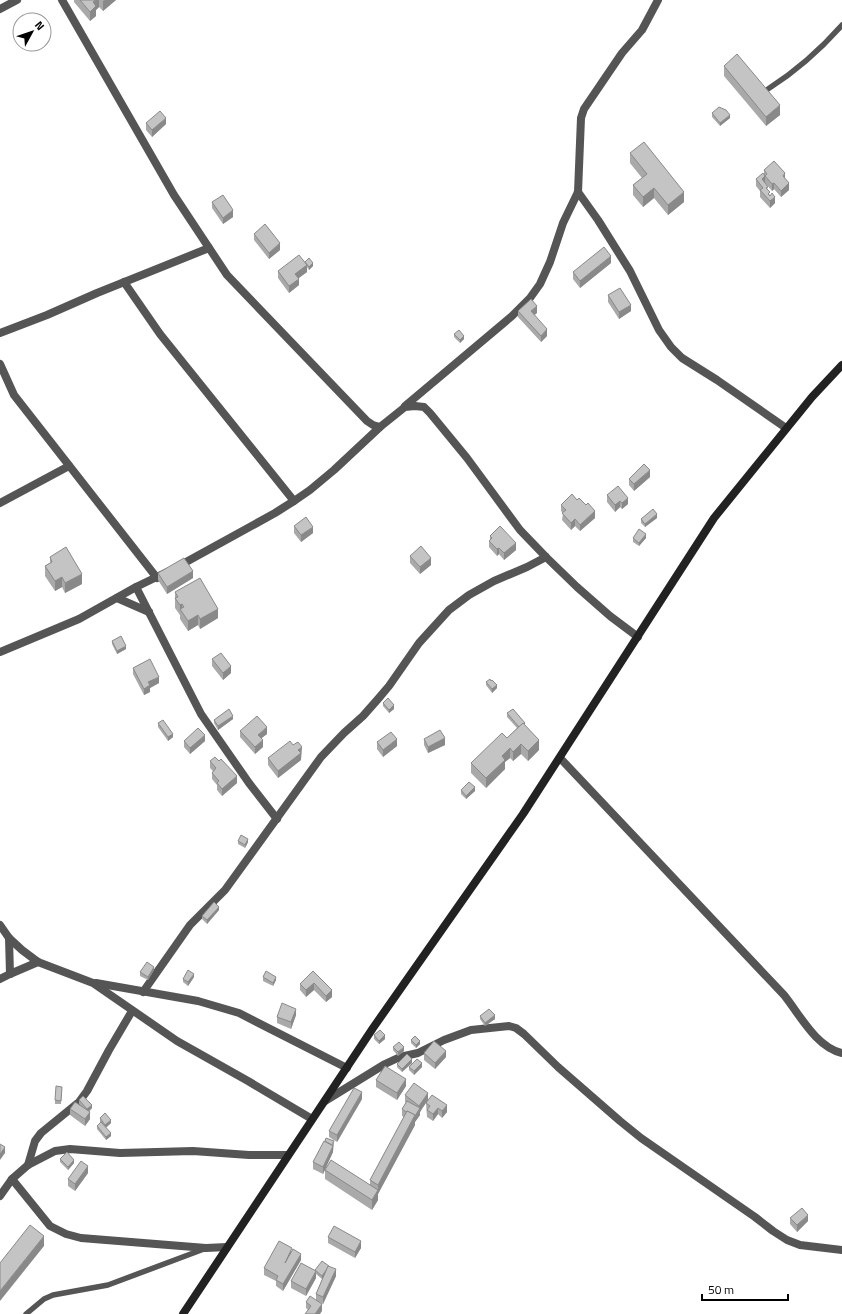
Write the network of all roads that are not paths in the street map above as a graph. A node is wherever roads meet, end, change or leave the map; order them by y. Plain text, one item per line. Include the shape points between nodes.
1 (17, 0) edge
2 (62, 0) edge
3 (658, 0) edge
4 (0, 9) edge
5 (842, 25) edge
6 (768, 89) edge
7 (578, 192) junction
8 (209, 248) junction
9 (124, 282) junction
10 (0, 332) edge
11 (0, 364) edge
12 (842, 365) edge
13 (405, 407) junction
14 (380, 426) junction
15 (786, 428) junction
16 (69, 466) junction
17 (294, 501) junction
18 (0, 503) edge
19 (546, 557) junction
20 (157, 578) junction
21 (136, 587) junction
22 (118, 598) junction
23 (149, 612) junction
24 (638, 636) junction
25 (0, 652) edge
26 (560, 758) junction
27 (277, 819) junction
28 (0, 925) edge
29 (9, 938) junction
30 (38, 962) junction
31 (10, 974) junction
32 (0, 979) edge
33 (93, 983) junction
34 (143, 992) junction
35 (132, 1011) junction
36 (842, 1053) edge
37 (347, 1068) junction
38 (325, 1101) junction
39 (312, 1119) junction
40 (288, 1155) junction
41 (28, 1165) junction
42 (12, 1179) junction
43 (0, 1196) edge
44 (227, 1247) junction
45 (206, 1248) junction
46 (842, 1250) edge
47 (26, 1314) edge
48 (183, 1314) edge

1 - 4 street
2 - 8 street via 174,195
3 - 7 street via 642,30 622,53 584,109
5 - 6 lane via 806,61
7 - 13 street via 563,223 550,262 530,298
7 - 15 street via 630,271 659,330 671,347 682,358
8 - 9 street
8 - 14 street via 227,275 338,392 367,421
9 - 10 street
9 - 17 street via 160,334
11 - 16 street via 14,395
12 - 15 street
13 - 14 street
13 - 19 street via 424,407 430,413 520,530
14 - 17 street via 334,470
15 - 24 street via 714,518
16 - 18 street
16 - 20 street
17 - 20 street
19 - 24 street via 610,616
19 - 27 street via 528,568 469,594 449,610 419,643 378,699 322,758
20 - 21 street
21 - 22 street
21 - 23 street
22 - 23 street
22 - 25 street via 79,619
23 - 27 street via 201,714
24 - 26 street
26 - 36 street via 784,995 817,1038 829,1048
26 - 37 street
27 - 34 street via 225,890 190,925
28 - 29 street
29 - 30 street
29 - 31 street
30 - 31 street
30 - 33 street
31 - 32 street
33 - 34 street
33 - 35 street
34 - 37 street via 239,1013
35 - 39 street via 177,1041
35 - 41 street via 80,1102 40,1133
37 - 38 street
38 - 39 street
38 - 46 street via 400,1057 418,1053 471,1030 510,1026 524,1034 620,1121 773,1231 800,1245
39 - 40 street
40 - 41 street via 120,1153 70,1149 55,1151
40 - 44 street
41 - 42 street
42 - 43 street
42 - 45 street via 50,1226 66,1234 81,1238
44 - 45 street
44 - 48 street
45 - 47 lane via 108,1285 52,1295

